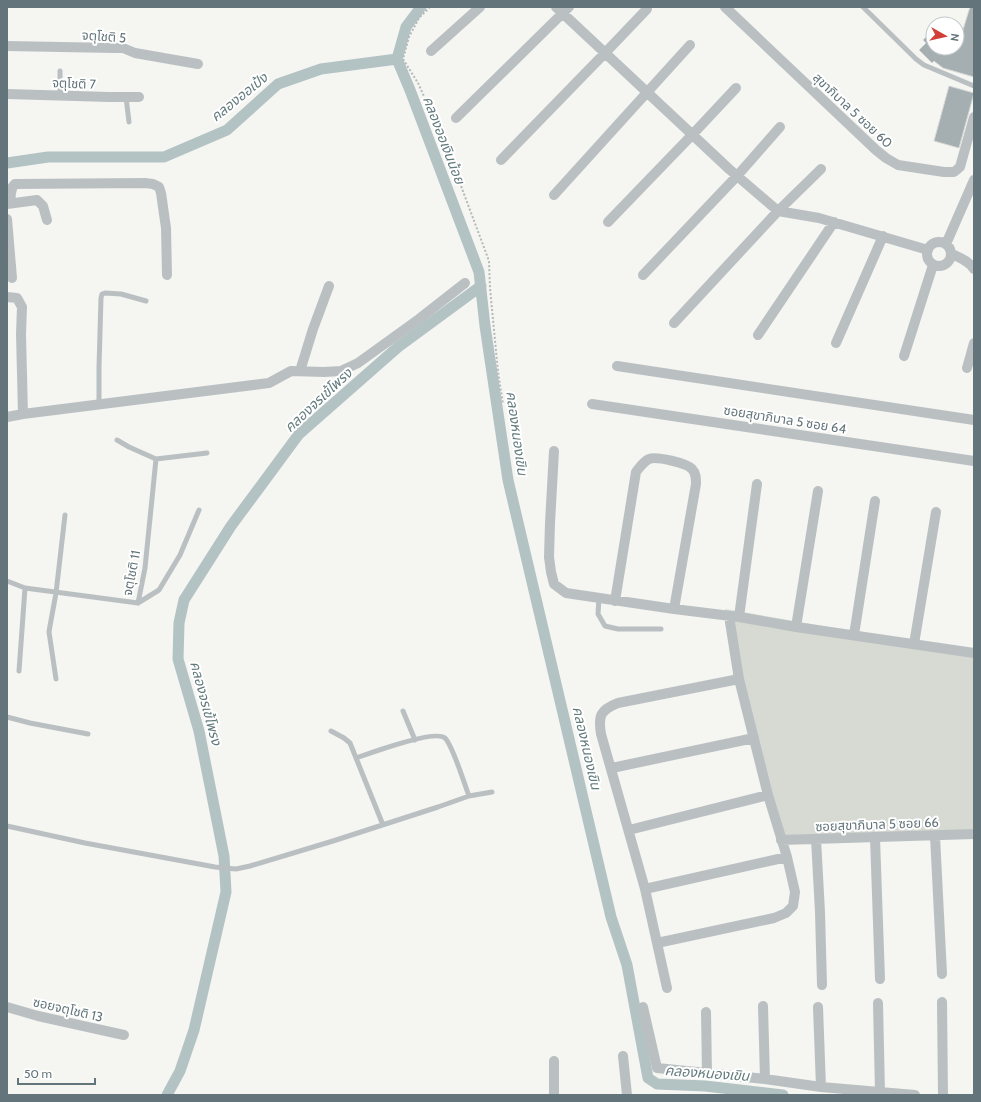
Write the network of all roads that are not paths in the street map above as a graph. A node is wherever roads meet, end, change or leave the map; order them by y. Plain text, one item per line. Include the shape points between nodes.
1 (480, 7) edge
2 (725, 7) edge
3 (863, 7) edge
4 (562, 9) edge
5 (646, 9) dead end
6 (690, 45) dead end
7 (7, 46) edge
8 (431, 50) dead end
9 (605, 53) junction
10 (198, 64) dead end
11 (60, 71) dead end
12 (974, 86) edge
13 (736, 88) dead end
14 (647, 93) junction
15 (7, 94) edge
16 (60, 96) junction
17 (126, 97) junction
18 (140, 97) dead end
19 (974, 117) edge
20 (456, 118) dead end
21 (129, 122) dead end
22 (780, 127) dead end
23 (692, 135) junction
24 (501, 160) dead end
25 (821, 169) dead end
26 (737, 176) junction
27 (974, 180) edge
28 (554, 195) dead end
29 (8, 204) edge
30 (778, 211) junction
31 (7, 219) edge
32 (47, 220) dead end
33 (608, 222) dead end
34 (834, 222) junction
35 (883, 236) junction
36 (946, 244) junction
37 (928, 250) junction
38 (952, 254) junction
39 (933, 265) junction
40 (974, 269) edge
41 (167, 275) dead end
42 (642, 275) dead end
43 (12, 278) dead end
44 (465, 283) dead end
45 (329, 286) dead end
46 (7, 297) edge
47 (146, 301) dead end
48 (674, 323) dead end
49 (758, 335) dead end
50 (836, 343) dead end
51 (974, 343) edge
52 (904, 356) dead end
53 (617, 366) dead end
54 (967, 368) dead end
55 (300, 371) junction
56 (99, 404) junction
57 (592, 404) dead end
58 (23, 414) junction
59 (7, 417) edge
60 (974, 420) edge
61 (117, 440) dead end
62 (554, 451) dead end
63 (207, 453) dead end
64 (156, 459) junction
65 (974, 461) edge
66 (757, 484) dead end
67 (818, 492) dead end
68 (875, 501) dead end
69 (199, 510) dead end
70 (936, 512) dead end
71 (65, 516) dead end
72 (7, 581) edge
73 (25, 588) junction
74 (56, 593) junction
75 (599, 598) junction
76 (615, 601) junction
77 (138, 603) junction
78 (674, 609) junction
79 (729, 616) junction
80 (739, 617) junction
81 (796, 627) junction
82 (661, 629) dead end
83 (854, 635) junction
84 (914, 644) junction
85 (974, 653) edge
86 (19, 672) dead end
87 (56, 679) dead end
88 (739, 679) junction
89 (403, 711) dead end
90 (7, 717) edge
91 (331, 731) dead end
92 (88, 734) dead end
93 (754, 738) junction
94 (415, 740) junction
95 (356, 758) junction
96 (612, 768) junction
97 (492, 792) dead end
98 (768, 795) junction
99 (469, 796) junction
100 (383, 825) junction
101 (7, 826) edge
102 (629, 830) junction
103 (974, 834) edge
104 (935, 836) junction
105 (876, 838) junction
106 (816, 839) junction
107 (781, 840) junction
108 (787, 857) junction
109 (646, 889) junction
110 (657, 943) junction
111 (942, 974) dead end
112 (880, 979) dead end
113 (822, 985) dead end
114 (667, 988) dead end
115 (942, 1002) dead end
116 (878, 1003) dead end
117 (763, 1006) dead end
118 (7, 1007) edge
119 (643, 1007) dead end
120 (818, 1007) dead end
121 (706, 1012) dead end
122 (124, 1035) dead end
123 (623, 1056) dead end
124 (554, 1061) dead end
125 (707, 1073) junction
126 (765, 1079) junction
127 (821, 1087) junction
128 (880, 1092) junction
129 (554, 1095) edge
130 (627, 1095) edge
131 (915, 1095) edge
132 (943, 1095) edge

1 - 8 street
2 - 19 street, สุขาภิบาล 5 ซอย 60 via 876,150 898,165 954,172 960,167
3 - 12 lane via 924,65
4 - 9 street
4 - 20 street
5 - 9 street
6 - 14 street
7 - 10 street, จตุโชติ 5 via 123,48 135,53
9 - 14 street
9 - 24 street
11 - 16 lane
13 - 23 street
14 - 23 street
14 - 28 street
15 - 16 street, จตุโชติ 7
16 - 17 street, จตุโชติ 7
17 - 18 street, จตุโชติ 7
17 - 21 lane
22 - 26 street
23 - 26 street
23 - 33 street
25 - 30 street
26 - 30 street
26 - 42 street
27 - 36 street
29 - 32 street via 36,200 43,206
29 - 41 street via 15,184 154,184 159,187 164,209
30 - 34 street
30 - 48 street
31 - 43 street
34 - 35 street
34 - 49 street
35 - 37 street
35 - 50 street
36 - 37 street via 938,242
36 - 38 street
37 - 39 street via 928,258
38 - 39 street via 945,265
38 - 40 street via 964,259
39 - 52 street
44 - 55 street via 358,363 341,371
45 - 55 street
46 - 58 street via 17,298 22,308
47 - 56 lane via 121,294 102,294
51 - 54 street
53 - 60 street
55 - 56 street via 291,371 269,383
56 - 58 street
57 - 65 street, ซอยสุขาภิบาล 5 ซอย 64
58 - 59 street
61 - 64 lane
62 - 75 street via 549,557 554,584 566,593
63 - 64 lane
64 - 77 lane, จตุโชติ 11 via 145,568
66 - 80 street
67 - 81 street
68 - 83 street
69 - 77 lane via 180,555 159,590
70 - 84 street
71 - 74 lane
72 - 73 lane, จตุโชติ 11
73 - 74 lane, จตุโชติ 11
73 - 86 lane
74 - 77 lane, จตุโชติ 11
74 - 87 lane via 49,632
75 - 76 street
75 - 82 lane via 598,614 606,626 618,629
76 - 78 street
76 - 78 street via 636,472 651,458 686,465 696,473
78 - 79 street
79 - 80 street
79 - 88 street
80 - 81 street
81 - 83 street
83 - 84 street
84 - 85 street
88 - 93 street
88 - 96 street via 609,706 599,722
89 - 94 lane
90 - 92 lane
91 - 95 lane via 350,743
93 - 96 street
93 - 98 street
94 - 95 lane
94 - 99 lane via 436,735 446,739
95 - 100 lane
96 - 102 street
97 - 99 lane
98 - 102 street
98 - 107 street
99 - 100 lane
100 - 101 lane via 236,869 85,843
102 - 109 street
103 - 104 street, ซอยสุขาภิบาล 5 ซอย 66
104 - 105 street, ซอยสุขาภิบาล 5 ซอย 66
104 - 111 street
105 - 106 street, ซอยสุขาภิบาล 5 ซอย 66
105 - 112 street
106 - 107 street, ซอยสุขาภิบาล 5 ซอย 66
106 - 113 street
107 - 108 street
108 - 109 street
108 - 110 street via 795,892 794,906 786,913 774,918
109 - 110 street
110 - 114 street
115 - 132 street
116 - 128 street
117 - 126 street
118 - 122 street, ซอยจตุโชติ 13
119 - 125 street via 657,1068
120 - 127 street
121 - 125 street
123 - 130 street
124 - 129 street
125 - 126 street
126 - 127 street
127 - 128 street
128 - 131 street

